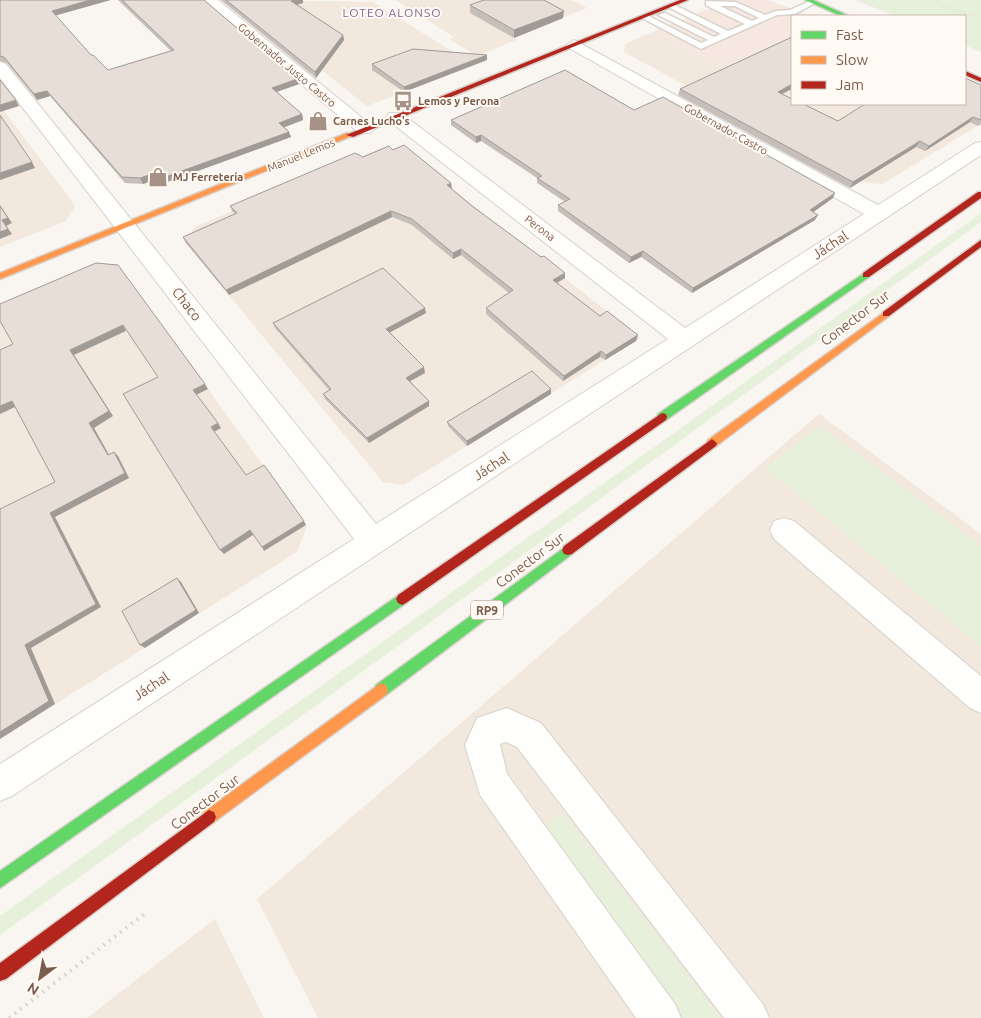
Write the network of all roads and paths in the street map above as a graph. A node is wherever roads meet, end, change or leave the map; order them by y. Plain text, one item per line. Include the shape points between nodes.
1 (209, 0) edge
2 (934, 0) edge
3 (684, 1) edge
4 (810, 1) edge
5 (705, 2) edge
6 (670, 6) junction
7 (696, 8) dead end
8 (656, 12) junction
9 (844, 15) edge
10 (644, 17) junction
11 (766, 18) junction
12 (981, 18) edge
13 (752, 24) junction
14 (728, 34) junction
15 (714, 40) junction
16 (574, 45) junction
17 (966, 60) edge
18 (0, 67) edge
19 (981, 67) edge
20 (966, 73) edge
21 (981, 80) edge
22 (395, 117) junction
23 (365, 129) junction
24 (981, 147) edge
25 (981, 194) edge
26 (879, 214) junction
27 (125, 226) junction
28 (981, 243) edge
29 (0, 276) edge
30 (685, 340) junction
31 (784, 530) dead end
32 (374, 542) junction
33 (981, 697) edge
34 (0, 784) edge
35 (0, 880) edge
36 (0, 973) edge
37 (660, 1018) edge
38 (749, 1018) edge

1 - 23 street, Gobernador Justo Castro
2 - 12 path via 949,9
3 - 6 main road, Manuel Lemos
3 - 7 lane
4 - 9 main road
4 - 11 lane via 792,12 776,13
5 - 11 lane via 736,4
5 - 13 lane
6 - 8 main road, Manuel Lemos
6 - 14 lane
8 - 10 main road, Manuel Lemos
8 - 15 lane
10 - 15 lane via 701,46
10 - 16 main road, Manuel Lemos
11 - 13 lane
13 - 14 lane via 736,27
14 - 15 lane
16 - 22 main road, Manuel Lemos
16 - 26 street, Gobernador Castro
17 - 19 main road
18 - 27 street, Chaco
20 - 21 main road
22 - 23 main road, Manuel Lemos
22 - 30 street, Perona
23 - 27 main road, Manuel Lemos
24 - 26 street, Jáchal
25 - 35 main road, Conector Sur
26 - 30 street, Jáchal
27 - 29 main road, Manuel Lemos
27 - 32 street, Chaco
28 - 36 main road, Conector Sur / RP9
30 - 32 street, Jáchal
31 - 33 street
32 - 34 street, Jáchal
37 - 38 street via 492,783 482,745 489,730 507,725 529,735

